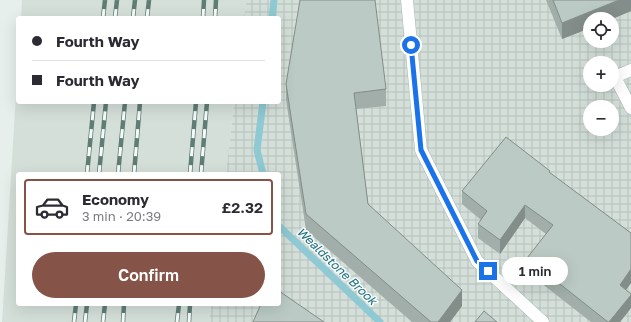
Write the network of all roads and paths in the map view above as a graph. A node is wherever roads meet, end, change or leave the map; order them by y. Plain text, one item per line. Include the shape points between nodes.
1 (407, 0) edge
2 (631, 70) edge
3 (631, 108) edge
4 (543, 322) edge

1 - 4 street via 421,150 477,261
2 - 3 street via 615,77

